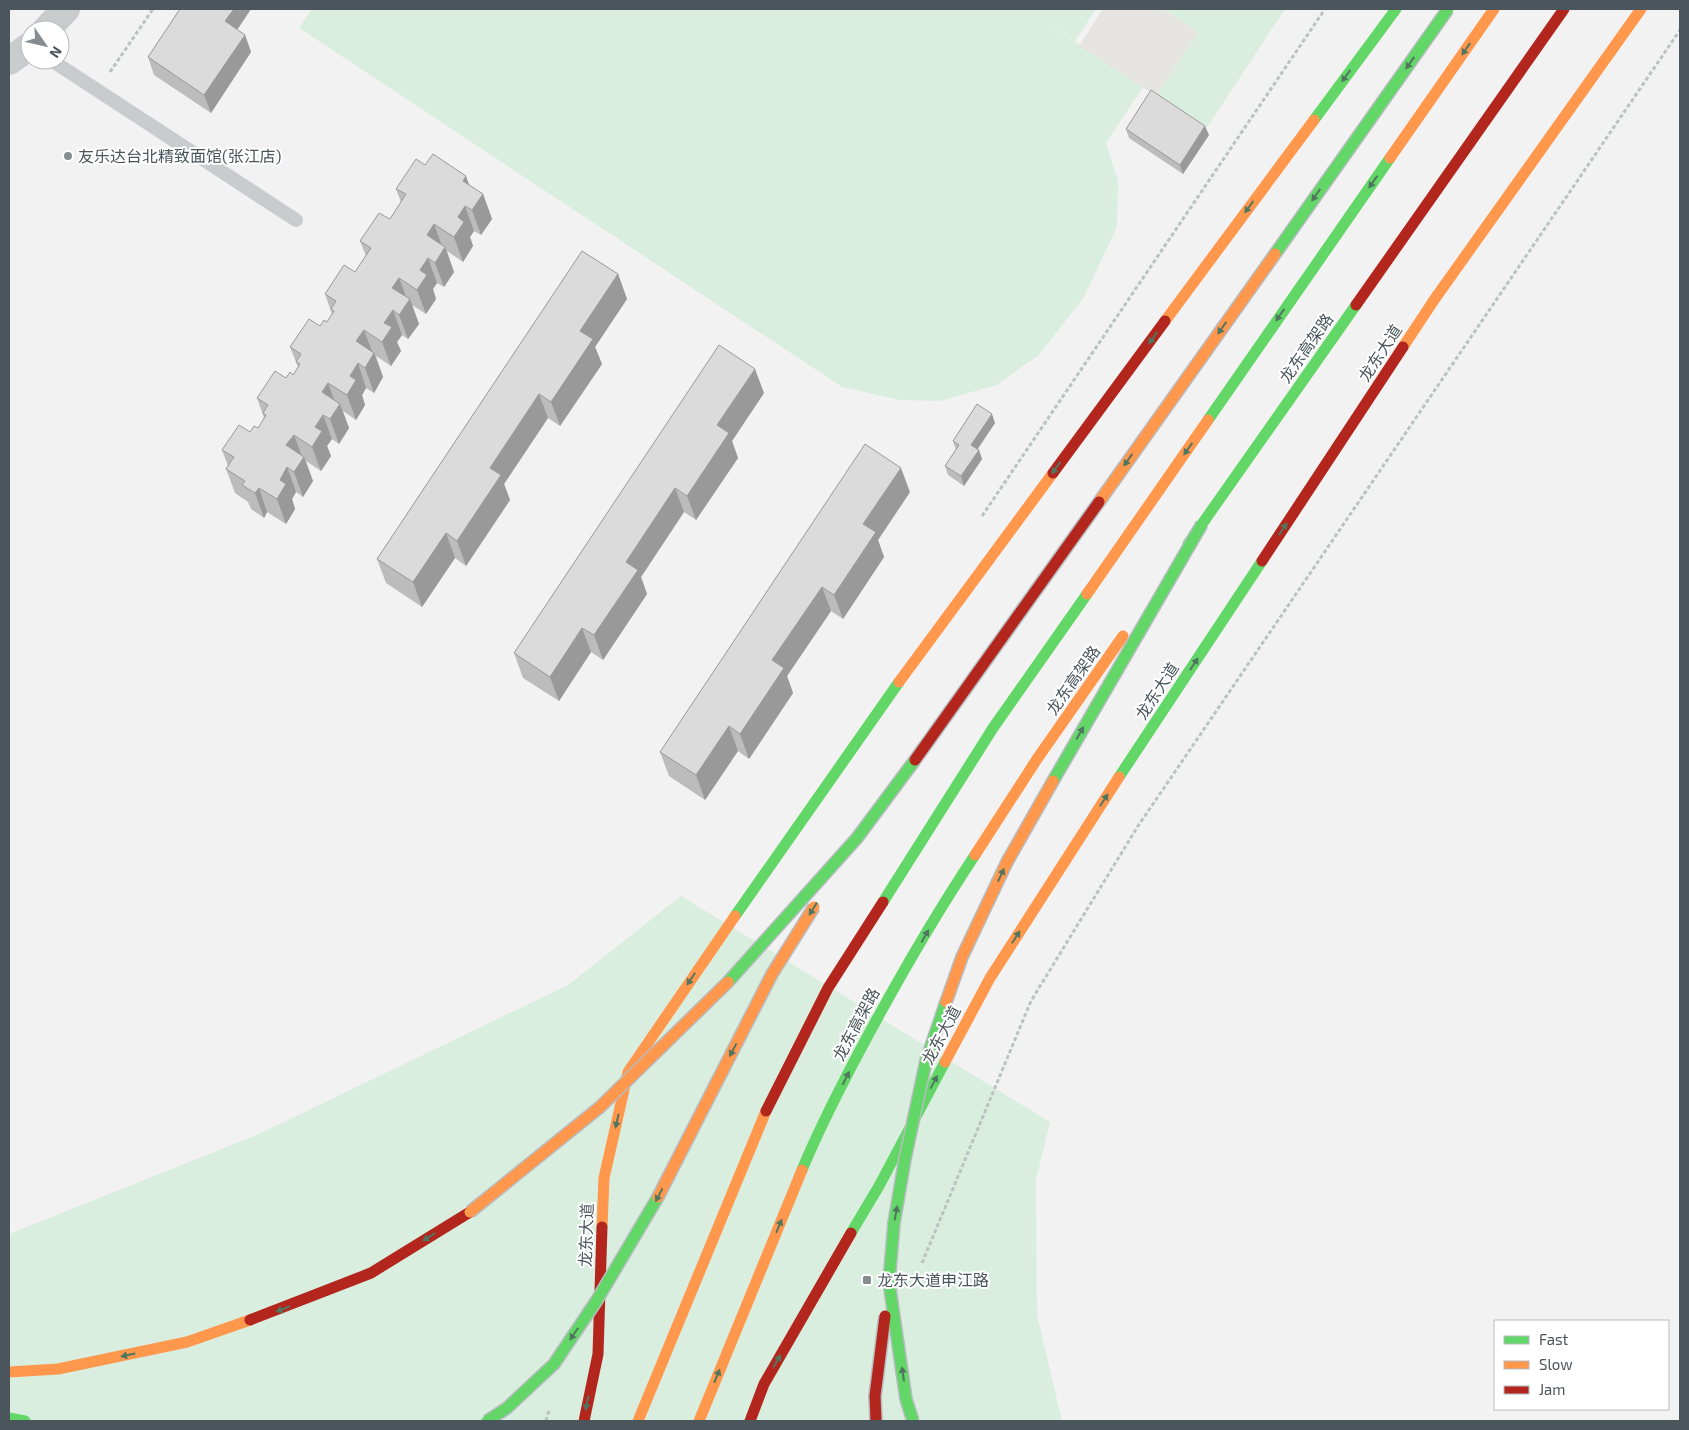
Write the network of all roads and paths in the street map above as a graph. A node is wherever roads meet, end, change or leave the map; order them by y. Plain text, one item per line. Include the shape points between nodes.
1 (66, 9) edge
2 (153, 9) edge
3 (1325, 9) edge
4 (1396, 9) edge
5 (1448, 9) edge
6 (1494, 9) edge
7 (1564, 9) edge
8 (1641, 9) edge
9 (56, 20) edge
10 (1680, 30) edge
11 (20, 53) edge
12 (9, 61) edge
13 (67, 70) edge
14 (98, 90) junction
15 (296, 220) dead end
16 (980, 519) dead end
17 (1202, 524) junction
18 (857, 838) junction
19 (920, 1268) dead end
20 (889, 1282) junction
21 (9, 1372) edge
22 (9, 1418) edge
23 (25, 1421) edge
24 (487, 1421) edge
25 (584, 1421) edge
26 (638, 1421) edge
27 (699, 1421) edge
28 (750, 1421) edge
29 (876, 1421) edge
30 (913, 1421) edge

1 - 9 street
2 - 14 path
3 - 16 path
4 -> 25 main road, 龙东大道 via 905,674 718,938 628,1072 604,1178 598,1354
5 -> 18 main road, bridge via 954,707
6 -> 26 main road via 993,728 828,988 766,1109
7 - 17 main road, 龙东高架路
28 -> 8 main road, 龙东大道 via 764,1384 878,1186 990,978 1434,300
10 - 19 path via 1138,826 1031,1002
11 - 12 street
13 - 14 lane
14 - 15 lane
20 -> 17 main road, bridge via 894,1223 924,1070 962,957 1007,862
27 -> 17 main road, 龙东高架路, bridge via 818,1132 877,1018 949,894 1032,767
18 -> 21 main road, bridge via 717,994 600,1107 470,1212 371,1273 258,1318 187,1342 58,1369
18 -> 24 main road, bridge via 772,974 657,1199 597,1300 554,1364 507,1408
20 - 29 main road, bridge via 875,1396
30 -> 20 main road, bridge via 906,1399
22 - 23 main road

